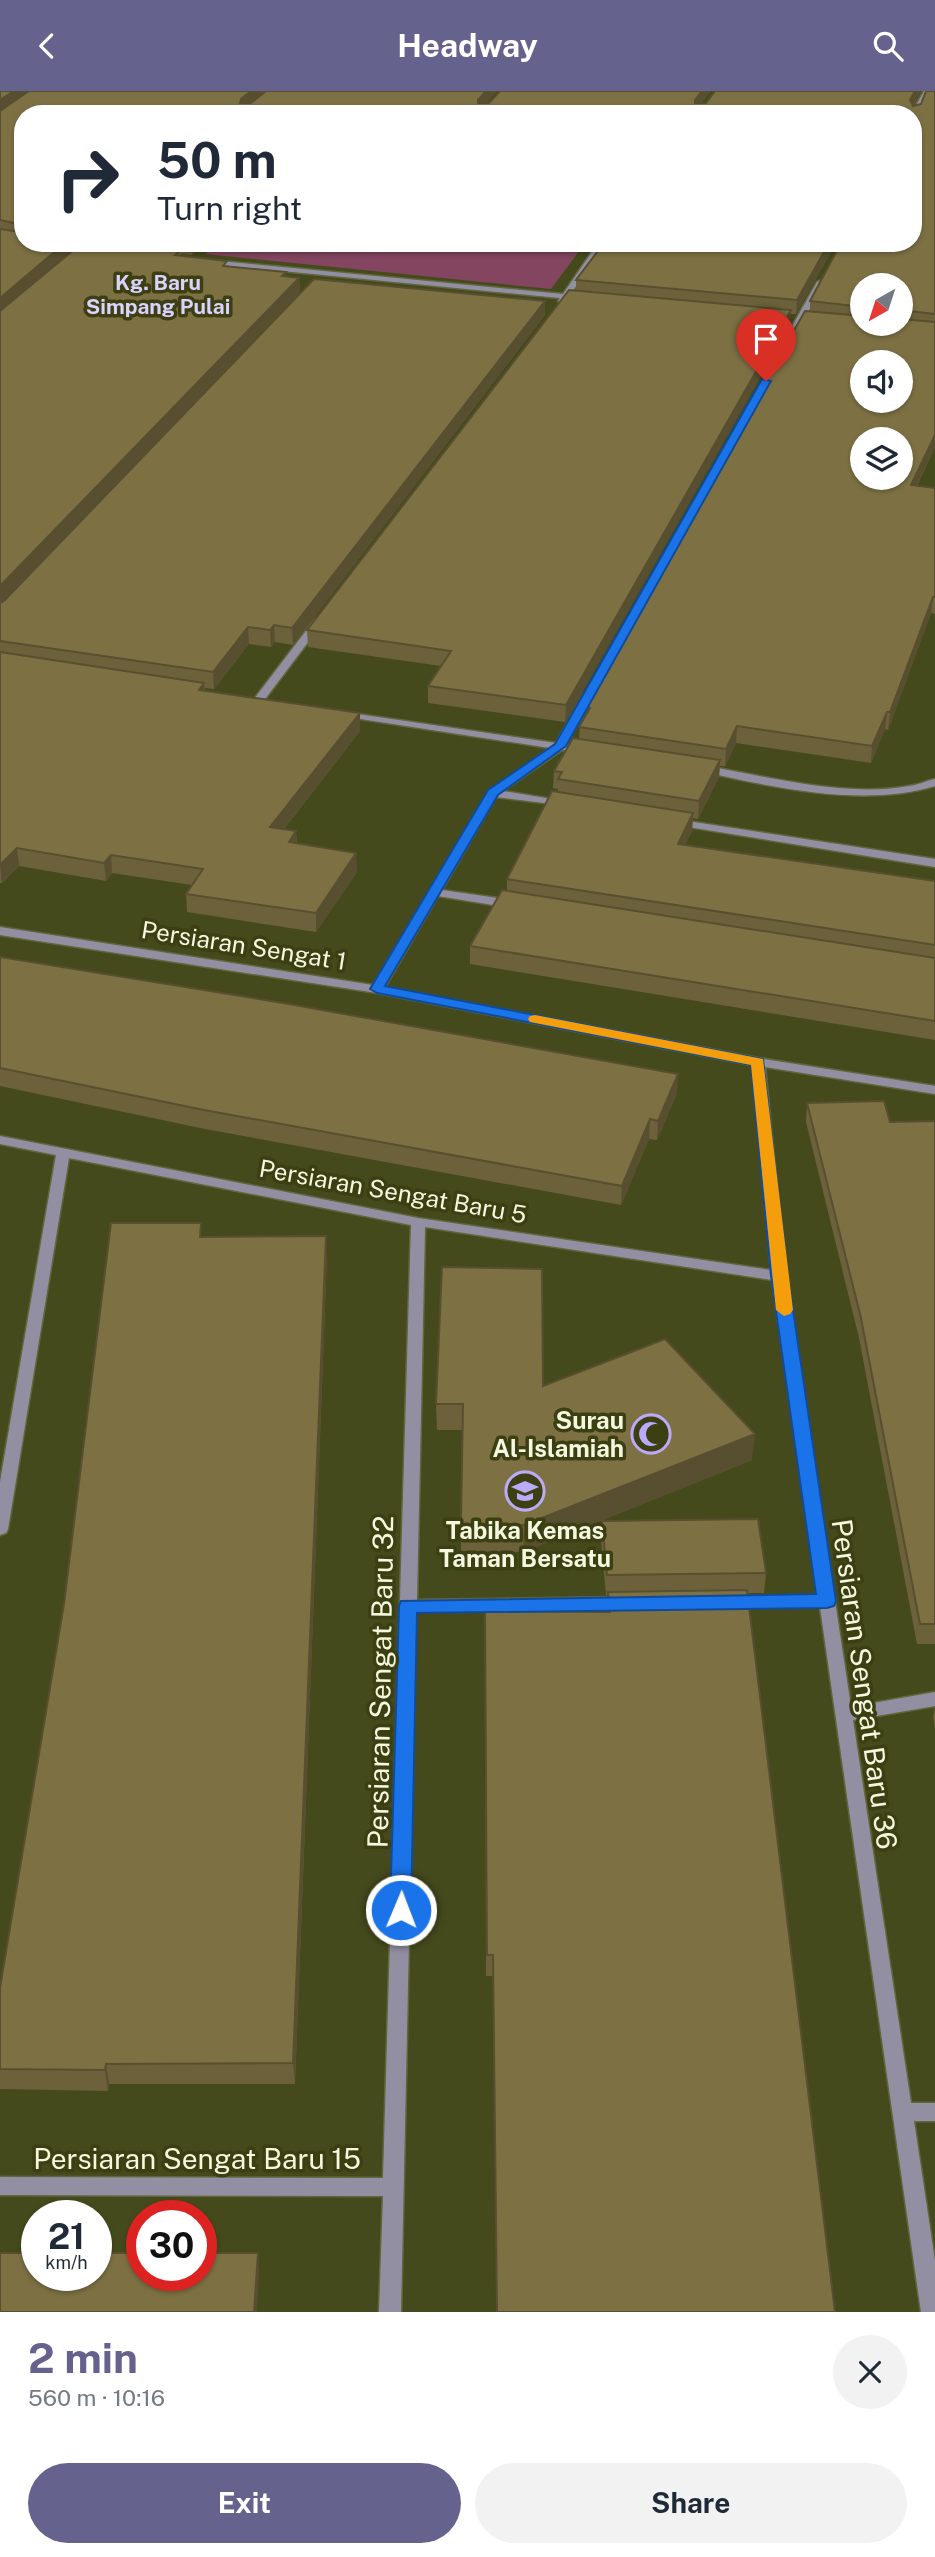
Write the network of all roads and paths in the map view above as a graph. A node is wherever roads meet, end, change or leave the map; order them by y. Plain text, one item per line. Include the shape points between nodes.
1 (596, 252) edge
2 (205, 261) edge
3 (324, 275) junction
4 (825, 276) edge
5 (314, 285) edge
6 (566, 297) junction
7 (593, 300) edge
8 (557, 308) edge
9 (787, 318) edge
10 (800, 319) junction
11 (814, 321) edge
12 (787, 343) edge
13 (325, 613) edge
14 (593, 687) edge
15 (245, 699) edge
16 (258, 701) junction
17 (272, 703) edge
18 (327, 711) edge
19 (560, 746) junction
20 (600, 752) edge
21 (694, 767) edge
22 (935, 782) edge
23 (493, 793) junction
24 (576, 806) edge
25 (659, 819) edge
26 (935, 863) edge
27 (434, 892) junction
28 (529, 907) edge
29 (0, 931) edge
30 (377, 989) junction
31 (758, 1062) junction
32 (935, 1090) edge
33 (0, 1140) edge
34 (63, 1152) junction
35 (418, 1221) junction
36 (779, 1276) junction
37 (0, 1529) edge
38 (827, 1601) junction
39 (715, 1602) edge
40 (645, 1603) edge
41 (408, 1606) junction
42 (935, 1699) edge
43 (844, 1715) junction
44 (901, 2112) junction
45 (935, 2112) edge
46 (0, 2186) edge
47 (394, 2186) junction
48 (390, 2312) edge
49 (932, 2312) edge

1 - 6 street
2 - 3 street
3 - 5 street
3 - 6 street
4 - 10 street
6 - 7 street
6 - 8 street
9 - 10 street
10 - 11 street
10 - 12 street
13 - 16 street
14 - 19 street
15 - 16 street
16 - 17 street
18 - 19 street
19 - 20 street
19 - 23 street
21 - 22 street via 855,792 919,790
23 - 24 street
23 - 27 street
25 - 26 street
27 - 28 street
27 - 30 street
29 - 30 street, Persiaran Sengat 1
30 - 31 street, Persiaran Sengat 1
31 - 32 street, Persiaran Sengat 1
31 - 36 street, Persiaran Sengat Baru 36
33 - 34 street, Persiaran Sengat Baru 5
34 - 35 street, Persiaran Sengat Baru 5
34 - 37 street
35 - 36 street, Persiaran Sengat Baru 5
35 - 41 street, Persiaran Sengat Baru 32
36 - 38 street, Persiaran Sengat Baru 36
38 - 39 street
38 - 43 street, Persiaran Sengat Baru 36
40 - 41 street
41 - 47 street, Persiaran Sengat Baru 32
42 - 43 street
43 - 44 street, Persiaran Sengat Baru 36
44 - 45 street
44 - 49 street, Persiaran Sengat Baru 36
46 - 47 street, Persiaran Sengat Baru 15
47 - 48 street, Persiaran Sengat Baru 32

